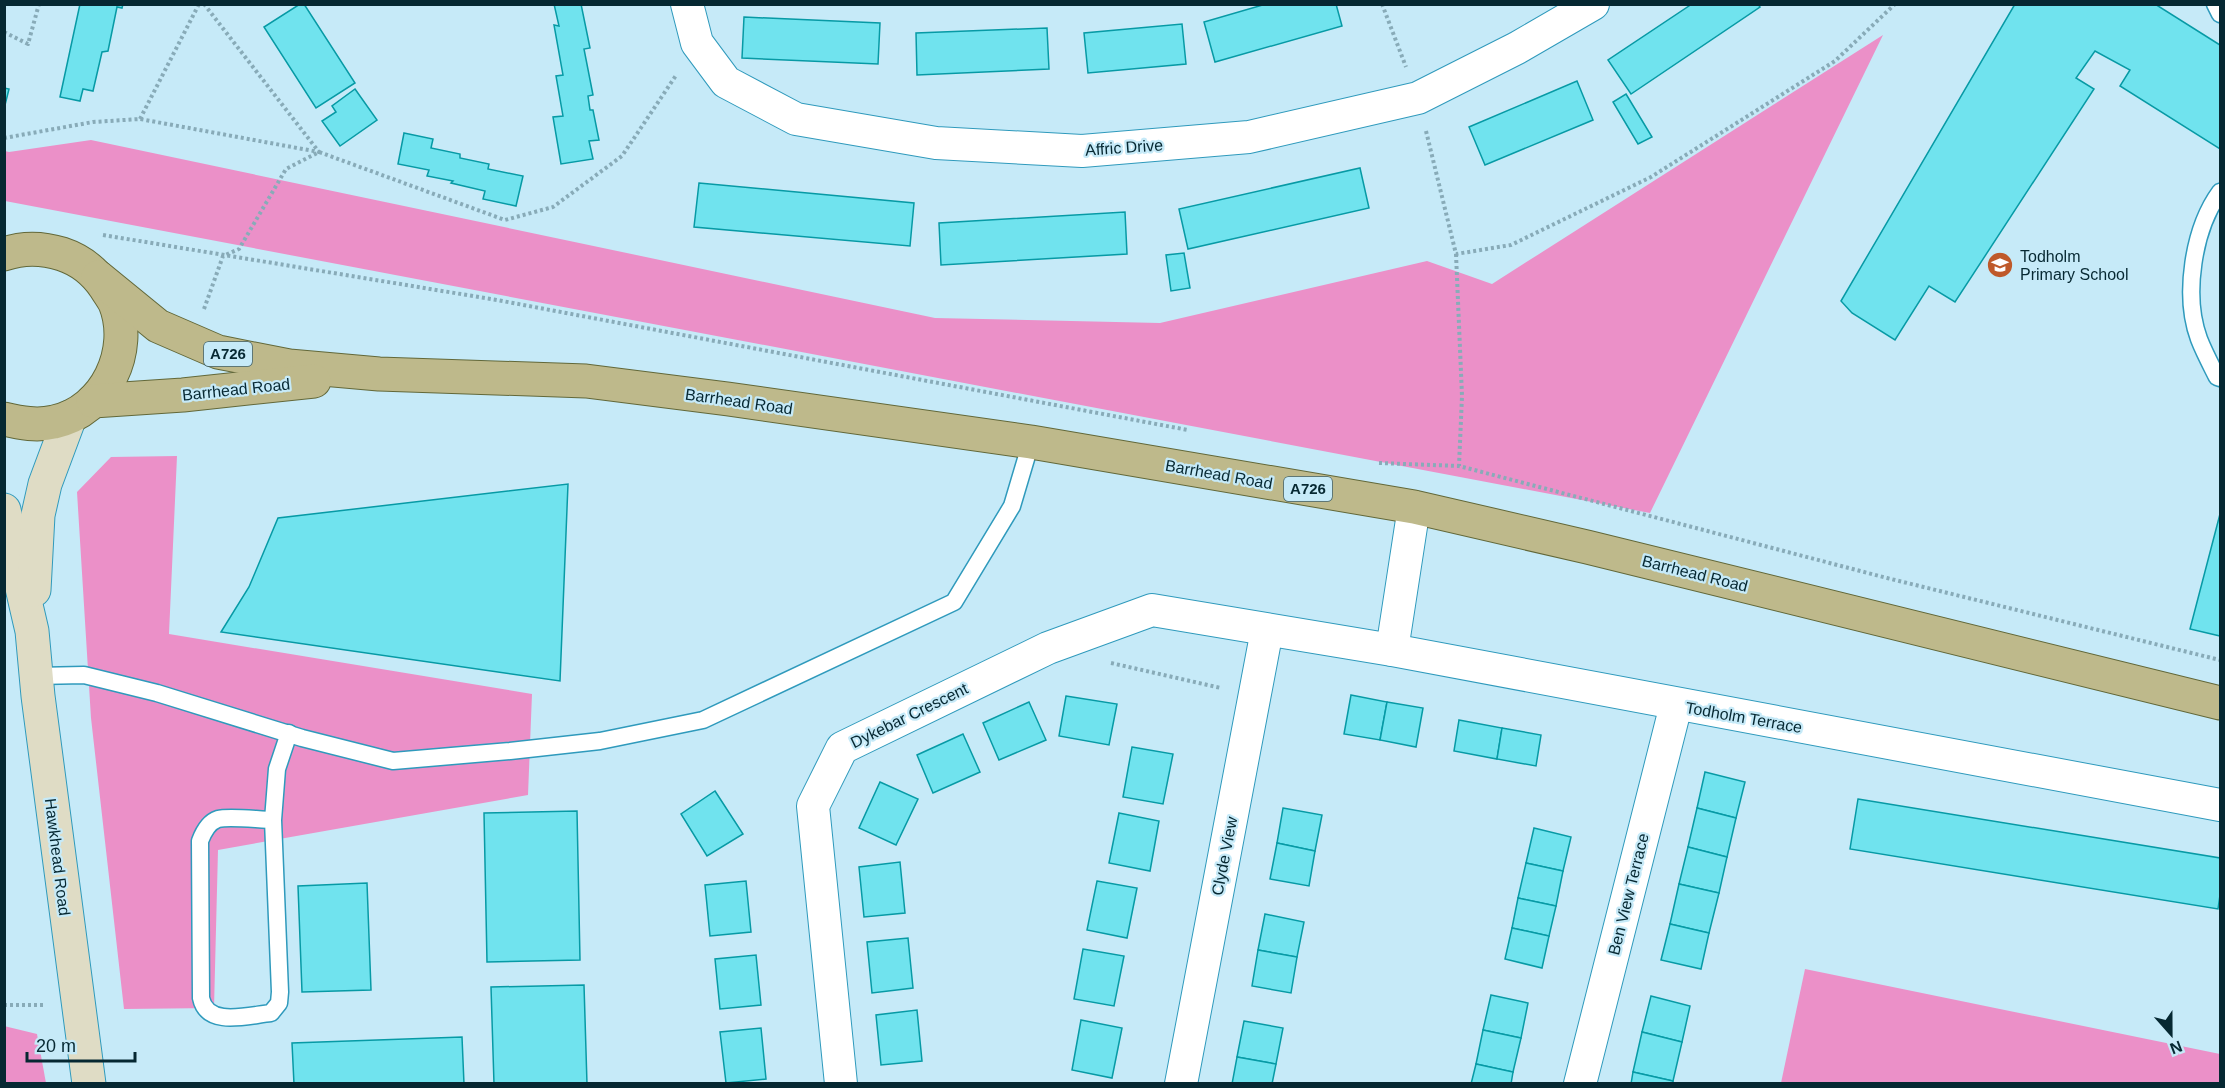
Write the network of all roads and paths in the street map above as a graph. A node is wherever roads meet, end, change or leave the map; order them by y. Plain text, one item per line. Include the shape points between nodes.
1 (39, 4) edge
2 (199, 4) edge
3 (204, 4) edge
4 (687, 4) edge
5 (1382, 4) edge
6 (1593, 4) edge
7 (1895, 4) edge
8 (2215, 4) edge
9 (2220, 14) edge
10 (4, 32) edge
11 (697, 43) junction
12 (1418, 98) junction
13 (140, 119) junction
14 (4, 138) edge
15 (319, 152) junction
16 (2220, 192) edge
17 (96, 233) dead end
18 (239, 249) dead end
19 (4, 254) edge
20 (1456, 254) junction
21 (98, 277) junction
22 (379, 374) junction
23 (2220, 378) edge
24 (82, 409) junction
25 (4, 419) edge
26 (1195, 431) dead end
27 (1031, 442) junction
28 (1370, 463) dead end
29 (1459, 466) junction
30 (1414, 507) junction
31 (4, 510) edge
32 (1267, 630) junction
33 (32, 631) junction
34 (1392, 650) junction
35 (2220, 660) edge
36 (1105, 661) dead end
37 (36, 676) junction
38 (1254, 696) junction
39 (2220, 703) edge
40 (1676, 705) junction
41 (289, 733) junction
42 (2220, 805) edge
43 (273, 820) junction
44 (89, 1083) edge
45 (841, 1083) edge
46 (1181, 1083) edge
47 (1580, 1083) edge

1 - 10 path via 28,44
2 - 13 path
3 - 15 path
4 - 11 street, Affric Drive
5 - 12 path
6 - 12 street, Affric Drive
7 - 20 path via 1835,61 1651,177 1511,245
8 - 9 lane
11 - 12 street, Affric Drive via 726,82 796,119 936,143 1082,151 1249,137
11 - 15 path via 622,156 554,207 505,220
12 - 20 path
13 - 14 path via 93,122
13 - 15 path
15 - 18 path via 286,169
16 - 23 lane via 2201,231 2190,287 2198,337
17 - 26 path via 496,300
19 - 21 main road, Barrhead Road via 19,249 47,249 75,258
20 - 29 path via 1462,396
21 - 22 main road, Barrhead Road / A726 via 158,326 218,352 289,366
21 - 24 main road via 115,302 122,333 117,363 107,385
22 - 24 main road, Barrhead Road / A726
22 - 27 main road, Barrhead Road / A726 via 586,381
24 - 25 main road, Barrhead Road via 54,422 25,424
24 - 33 street, Hawkhead Road via 45,484 38,515
27 - 30 main road, Barrhead Road / A726
27 - 41 lane via 1012,506 954,602 703,720 600,741 393,761
28 - 29 path
29 - 35 path
30 - 34 street
30 - 39 main road, Barrhead Road / A726
31 - 33 street, Hawkhead Road
32 - 34 street, Todholm Terrace
32 - 38 street, Clyde View
32 - 45 street, Dykebar Crescent via 1152,610 1048,648 843,748 813,806
33 - 37 street, Hawkhead Road
34 - 40 street, Todholm Terrace
36 - 38 path
37 - 41 lane via 84,675
37 - 44 street, Hawkhead Road
38 - 46 street, Clyde View
40 - 42 street, Todholm Terrace
40 - 47 street, Ben View Terrace
41 - 43 lane via 278,769
43 - 43 lane via 279,1003 271,1013 222,1018 212,1015 201,998 200,841 203,832 218,819

